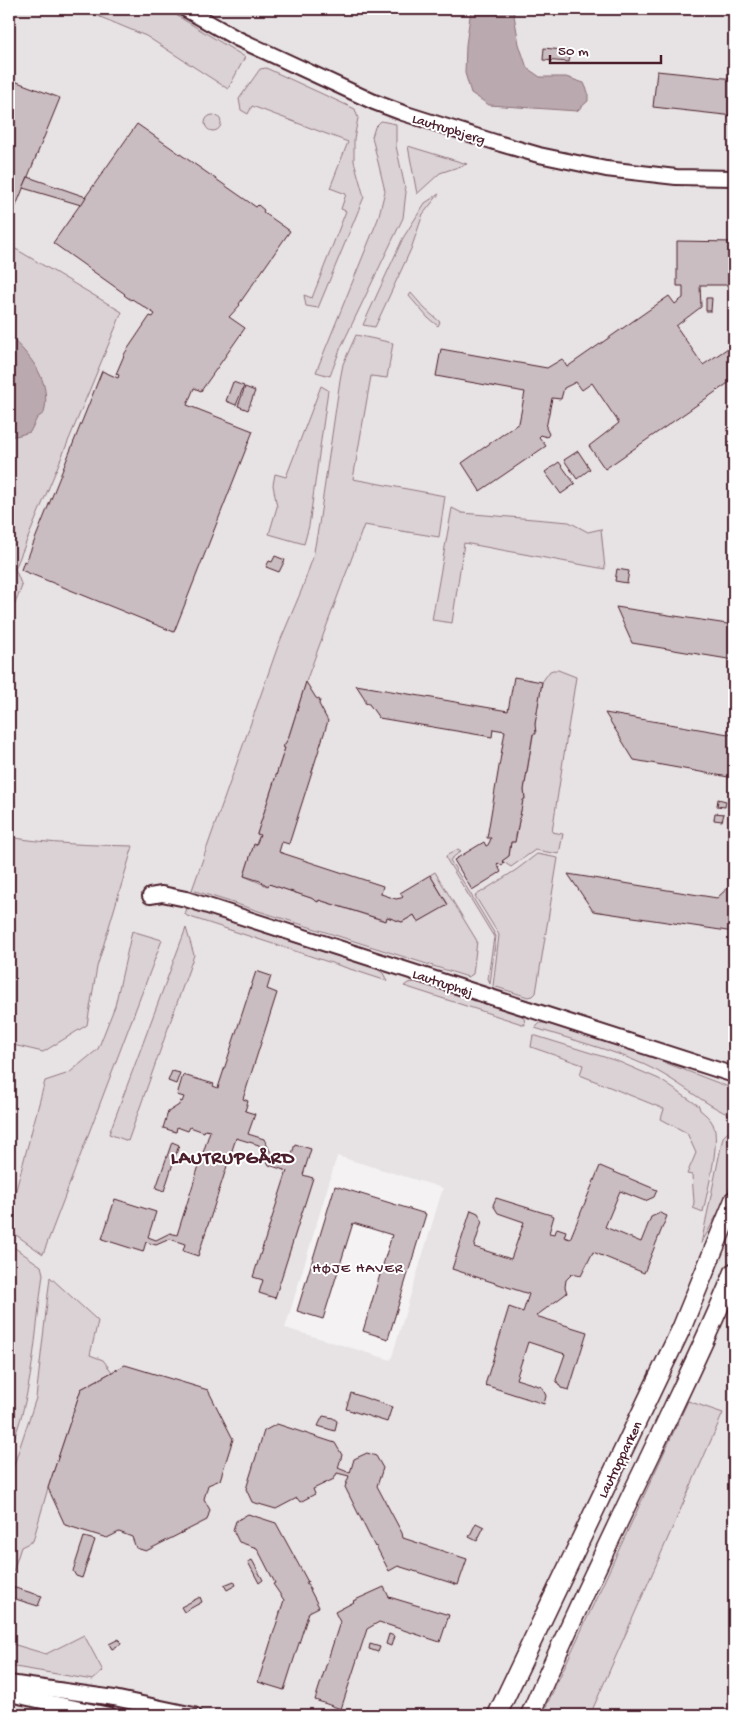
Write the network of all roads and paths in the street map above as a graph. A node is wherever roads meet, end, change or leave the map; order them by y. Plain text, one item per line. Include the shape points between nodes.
1 (185, 9) edge
2 (734, 178) edge
3 (150, 896) dead end
4 (734, 1074) edge
5 (734, 1200) edge
6 (734, 1272) edge
7 (9, 1683) edge
8 (9, 1694) edge
9 (109, 1715) edge
10 (194, 1715) edge
11 (497, 1715) edge
12 (530, 1715) edge

1 - 2 street, Lautrupbjerg via 236,38 374,102 501,144 606,169 676,177
3 - 4 street, Lautruphøj via 162,894 186,899
5 - 11 street, Lautrupparken via 682,1327
6 - 12 street, Lautrupparken via 713,1324
7 - 10 street via 114,1698
8 - 9 street

